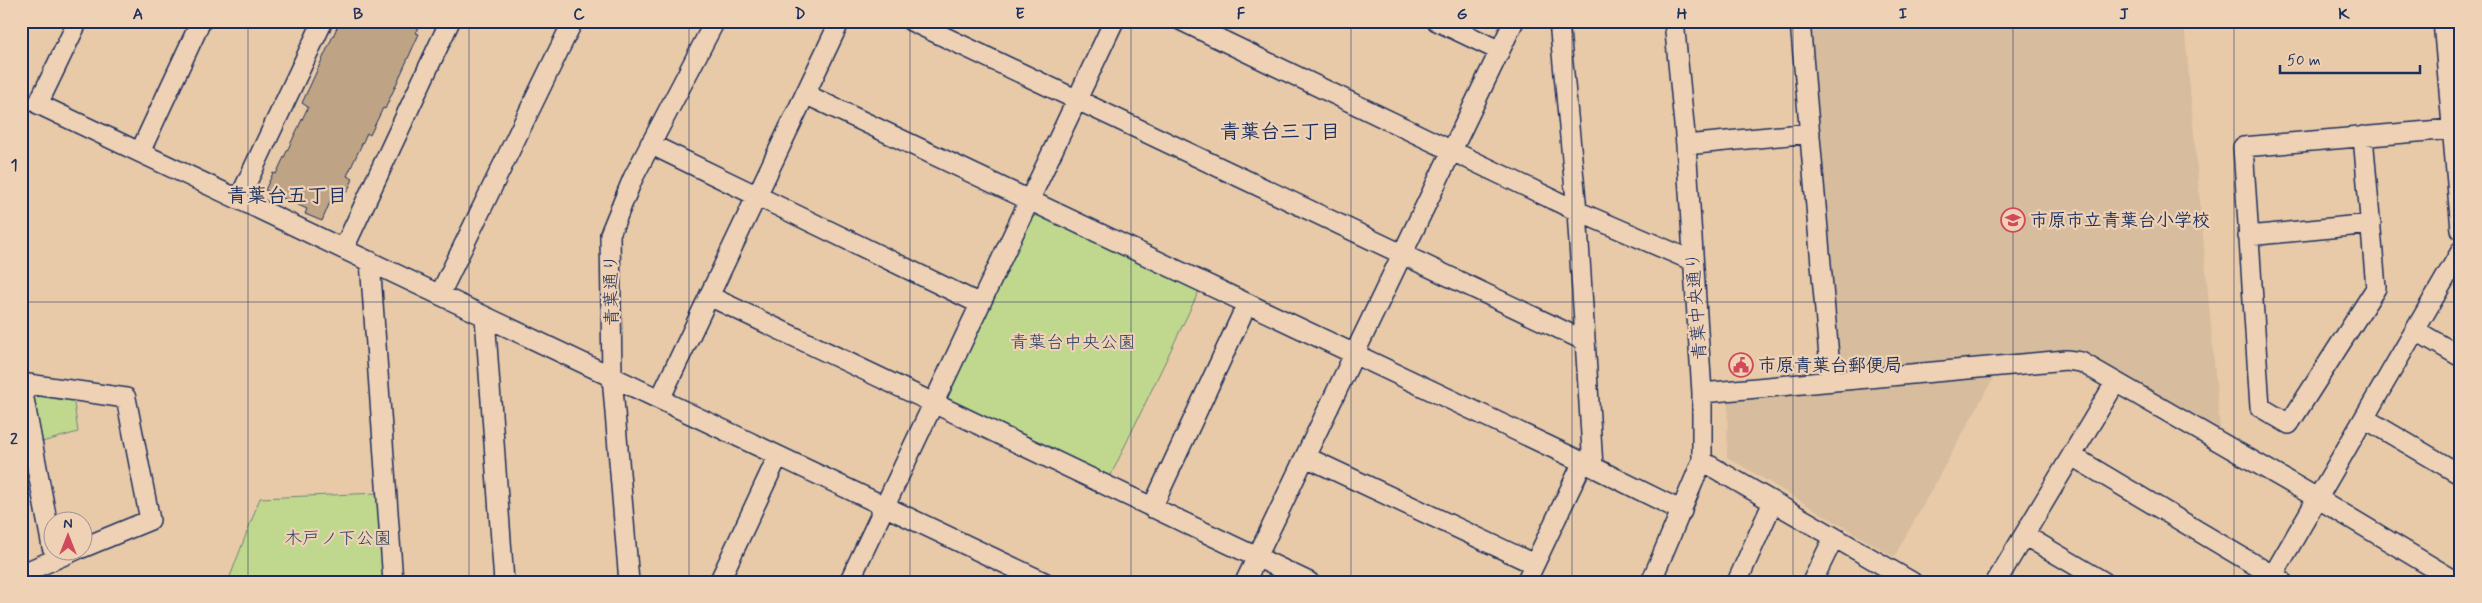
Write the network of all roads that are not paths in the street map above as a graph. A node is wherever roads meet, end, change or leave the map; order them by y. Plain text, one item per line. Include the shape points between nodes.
1 (78, 21) edge
2 (201, 21) edge
3 (323, 21) edge
4 (450, 21) edge
5 (572, 21) edge
6 (840, 21) edge
7 (911, 21) edge
8 (1114, 21) edge
9 (1182, 21) edge
10 (1437, 21) edge
11 (1514, 21) edge
12 (1559, 21) edge
13 (1674, 21) edge
14 (1800, 21) edge
15 (2443, 21) edge
16 (708, 23) edge
17 (1500, 50) junction
18 (806, 94) junction
19 (1076, 100) junction
20 (2452, 129) junction
21 (1810, 133) junction
22 (2363, 136) junction
23 (650, 144) junction
24 (1686, 144) junction
25 (1452, 151) junction
26 (140, 152) junction
27 (757, 196) junction
28 (239, 199) junction
29 (1029, 200) junction
30 (1577, 211) junction
31 (2371, 224) junction
32 (2461, 230) edge
33 (2248, 236) junction
34 (344, 248) junction
35 (2461, 251) edge
36 (1403, 254) junction
37 (370, 261) junction
38 (1693, 261) junction
39 (440, 294) junction
40 (709, 296) junction
41 (980, 304) junction
42 (1247, 304) junction
43 (485, 317) junction
44 (2415, 330) junction
45 (1585, 341) junction
46 (1355, 355) junction
47 (2461, 357) edge
48 (612, 376) junction
49 (1831, 380) junction
50 (2115, 383) junction
51 (1702, 393) junction
52 (660, 399) junction
53 (934, 402) junction
54 (2364, 418) junction
55 (778, 456) junction
56 (2072, 456) junction
57 (1306, 457) junction
58 (1702, 461) junction
59 (1588, 464) junction
60 (2461, 476) edge
61 (2318, 498) junction
62 (1773, 502) junction
63 (884, 507) junction
64 (1152, 508) junction
65 (45, 510) edge
66 (1682, 511) junction
67 (2024, 535) junction
68 (1834, 537) junction
69 (92, 544) edge
70 (1257, 557) junction
71 (42, 560) edge
72 (1534, 564) junction
73 (21, 574) edge
74 (2275, 580) edge
75 (393, 582) edge
76 (504, 582) edge
77 (629, 582) edge
78 (719, 582) edge
79 (849, 582) edge
80 (1044, 582) edge
81 (1245, 582) edge
82 (1309, 582) edge
83 (1526, 582) edge
84 (1652, 582) edge
85 (1737, 582) edge
86 (1812, 582) edge
87 (1912, 582) edge
88 (1996, 582) edge
89 (2104, 582) edge
90 (2457, 582) edge

1 - 26 street via 38,104
2 - 26 street
3 - 28 street
4 - 34 street
5 - 39 street
6 - 18 street
7 - 19 street
8 - 19 street
9 - 25 street
10 - 17 street
11 - 17 street
12 - 30 street
13 - 24 street, 青葉中央通り
14 - 21 street
15 - 20 street
16 - 23 street, 青葉通り
17 - 25 street
18 - 27 street
18 - 29 street
19 - 29 street
19 - 36 street
20 - 22 street
20 - 32 street
21 - 24 street
21 - 49 street
22 - 31 street
22 - 33 street via 2243,147
23 - 27 street
23 - 48 street, 青葉通り via 610,234
24 - 38 street, 青葉中央通り
25 - 30 street
25 - 36 street
26 - 28 street
27 - 40 street
27 - 41 street
28 - 34 street
29 - 41 street
29 - 42 street
30 - 38 street
30 - 45 street
31 - 33 street
31 - 33 street via 2376,288 2289,424 2260,406
34 - 37 street
35 - 44 street
36 - 45 street
36 - 46 street
37 - 39 street
37 - 75 street
38 - 51 street, 青葉中央通り
39 - 43 street
40 - 52 street
40 - 53 street
41 - 53 street
42 - 46 street
42 - 64 street
43 - 48 street
43 - 76 street
44 - 47 street
44 - 54 street
45 - 59 street
46 - 57 street
46 - 59 street
48 - 52 street
48 - 77 street, 青葉通り
49 - 50 street via 2066,360 2081,362
49 - 51 street
50 - 56 street
50 - 61 street
51 - 58 street, 青葉中央通り
52 - 55 street
53 - 63 street
53 - 64 street
54 - 60 street
54 - 61 street
55 - 63 street
55 - 78 street
56 - 67 street
56 - 74 street
57 - 70 street
57 - 72 street
58 - 62 street
58 - 66 street, 青葉中央通り
59 - 66 street
59 - 72 street
61 - 74 street
61 - 90 street
62 - 68 street
62 - 85 street
63 - 79 street
63 - 80 street
64 - 70 street
65 - 69 street via 22,383 126,398 150,520
66 - 84 street, 青葉中央通り
67 - 88 street
67 - 89 street
68 - 86 street
68 - 87 street
70 - 81 street
70 - 82 street
71 - 73 street
72 - 83 street

